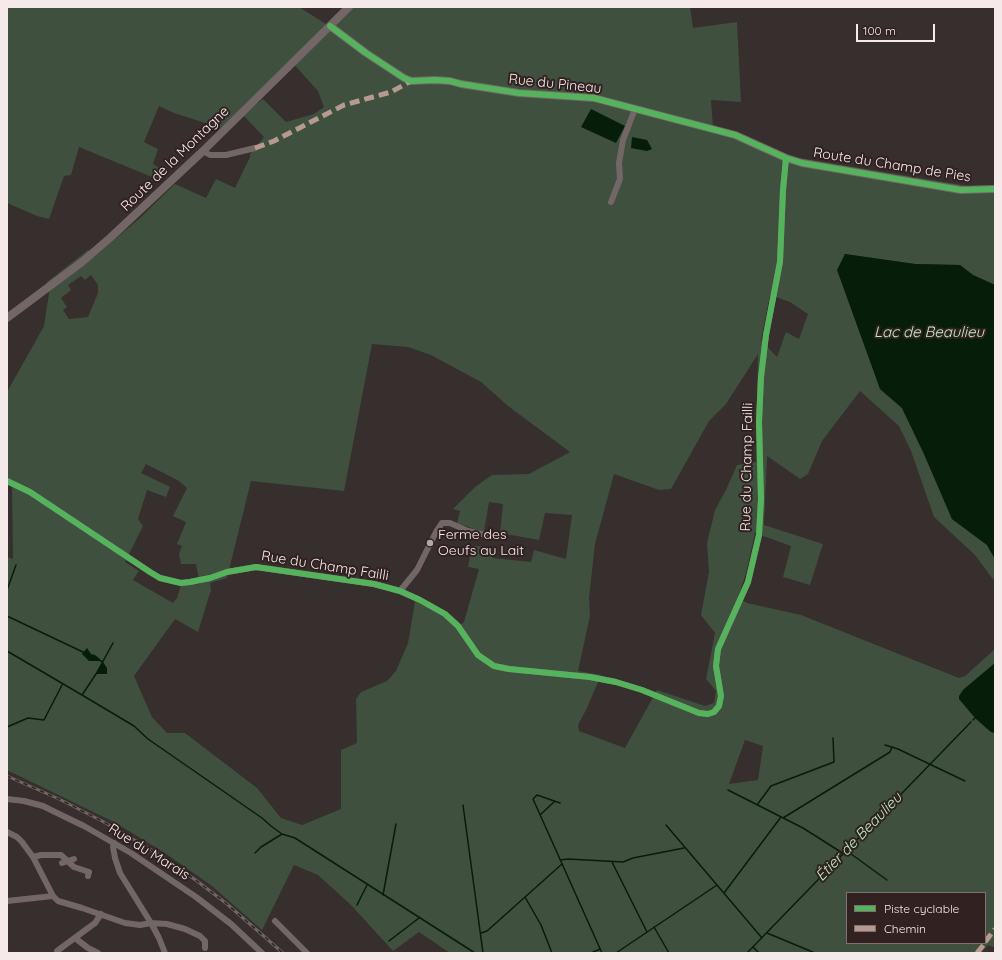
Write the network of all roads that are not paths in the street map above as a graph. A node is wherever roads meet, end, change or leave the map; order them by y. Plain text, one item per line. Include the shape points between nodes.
1 (349, 7) edge
2 (330, 26) junction
3 (635, 109) junction
4 (255, 148) dead end
5 (203, 151) junction
6 (786, 158) junction
7 (995, 189) edge
8 (611, 202) dead end
9 (7, 318) edge
10 (7, 481) edge
11 (487, 535) dead end
12 (400, 591) junction
13 (7, 799) edge
14 (7, 832) edge
15 (114, 843) junction
16 (33, 857) junction
17 (74, 859) dead end
18 (65, 862) junction
19 (88, 876) dead end
20 (53, 896) junction
21 (7, 901) edge
22 (101, 914) junction
23 (275, 921) dead end
24 (151, 923) junction
25 (75, 938) junction
26 (205, 948) dead end
27 (57, 953) edge
28 (98, 953) edge
29 (165, 953) edge
30 (262, 953) edge
31 (307, 953) edge

1 - 2 street, Route de la Montagne
2 - 3 street, Rue du Pineau via 410,81 450,81 519,93 594,98
2 - 5 street, Route de la Montagne
3 - 6 street, Rue du Pineau via 735,135
3 - 8 street via 623,140 619,163 620,179
4 - 5 street via 226,155 210,155
5 - 9 street, Route de la Montagne via 100,246
6 - 7 street, Route du Champ de Pies via 961,190
6 - 12 street, Rue du Champ Failli via 780,262 765,338 761,377 759,535 748,582 718,649 716,666 722,696 714,712 699,713 610,680 494,666 478,655 458,626 445,614
10 - 12 street, Rue du Champ Failli via 30,492 160,578 190,582 256,567 374,584
11 - 12 street via 442,524 417,570
13 - 15 street, Rue du Marais via 43,806
14 - 16 street via 17,837
15 - 24 street via 120,873
15 - 30 street, Rue du Marais via 196,897
16 - 18 street via 56,854 61,855
16 - 20 street
17 - 18 street
18 - 19 street via 89,872
20 - 21 street
20 - 22 street via 58,901
22 - 24 street via 126,923
22 - 25 street via 95,923
23 - 31 street
24 - 26 street via 166,924 200,936 205,941
24 - 29 street
25 - 27 street via 56,951
25 - 28 street

